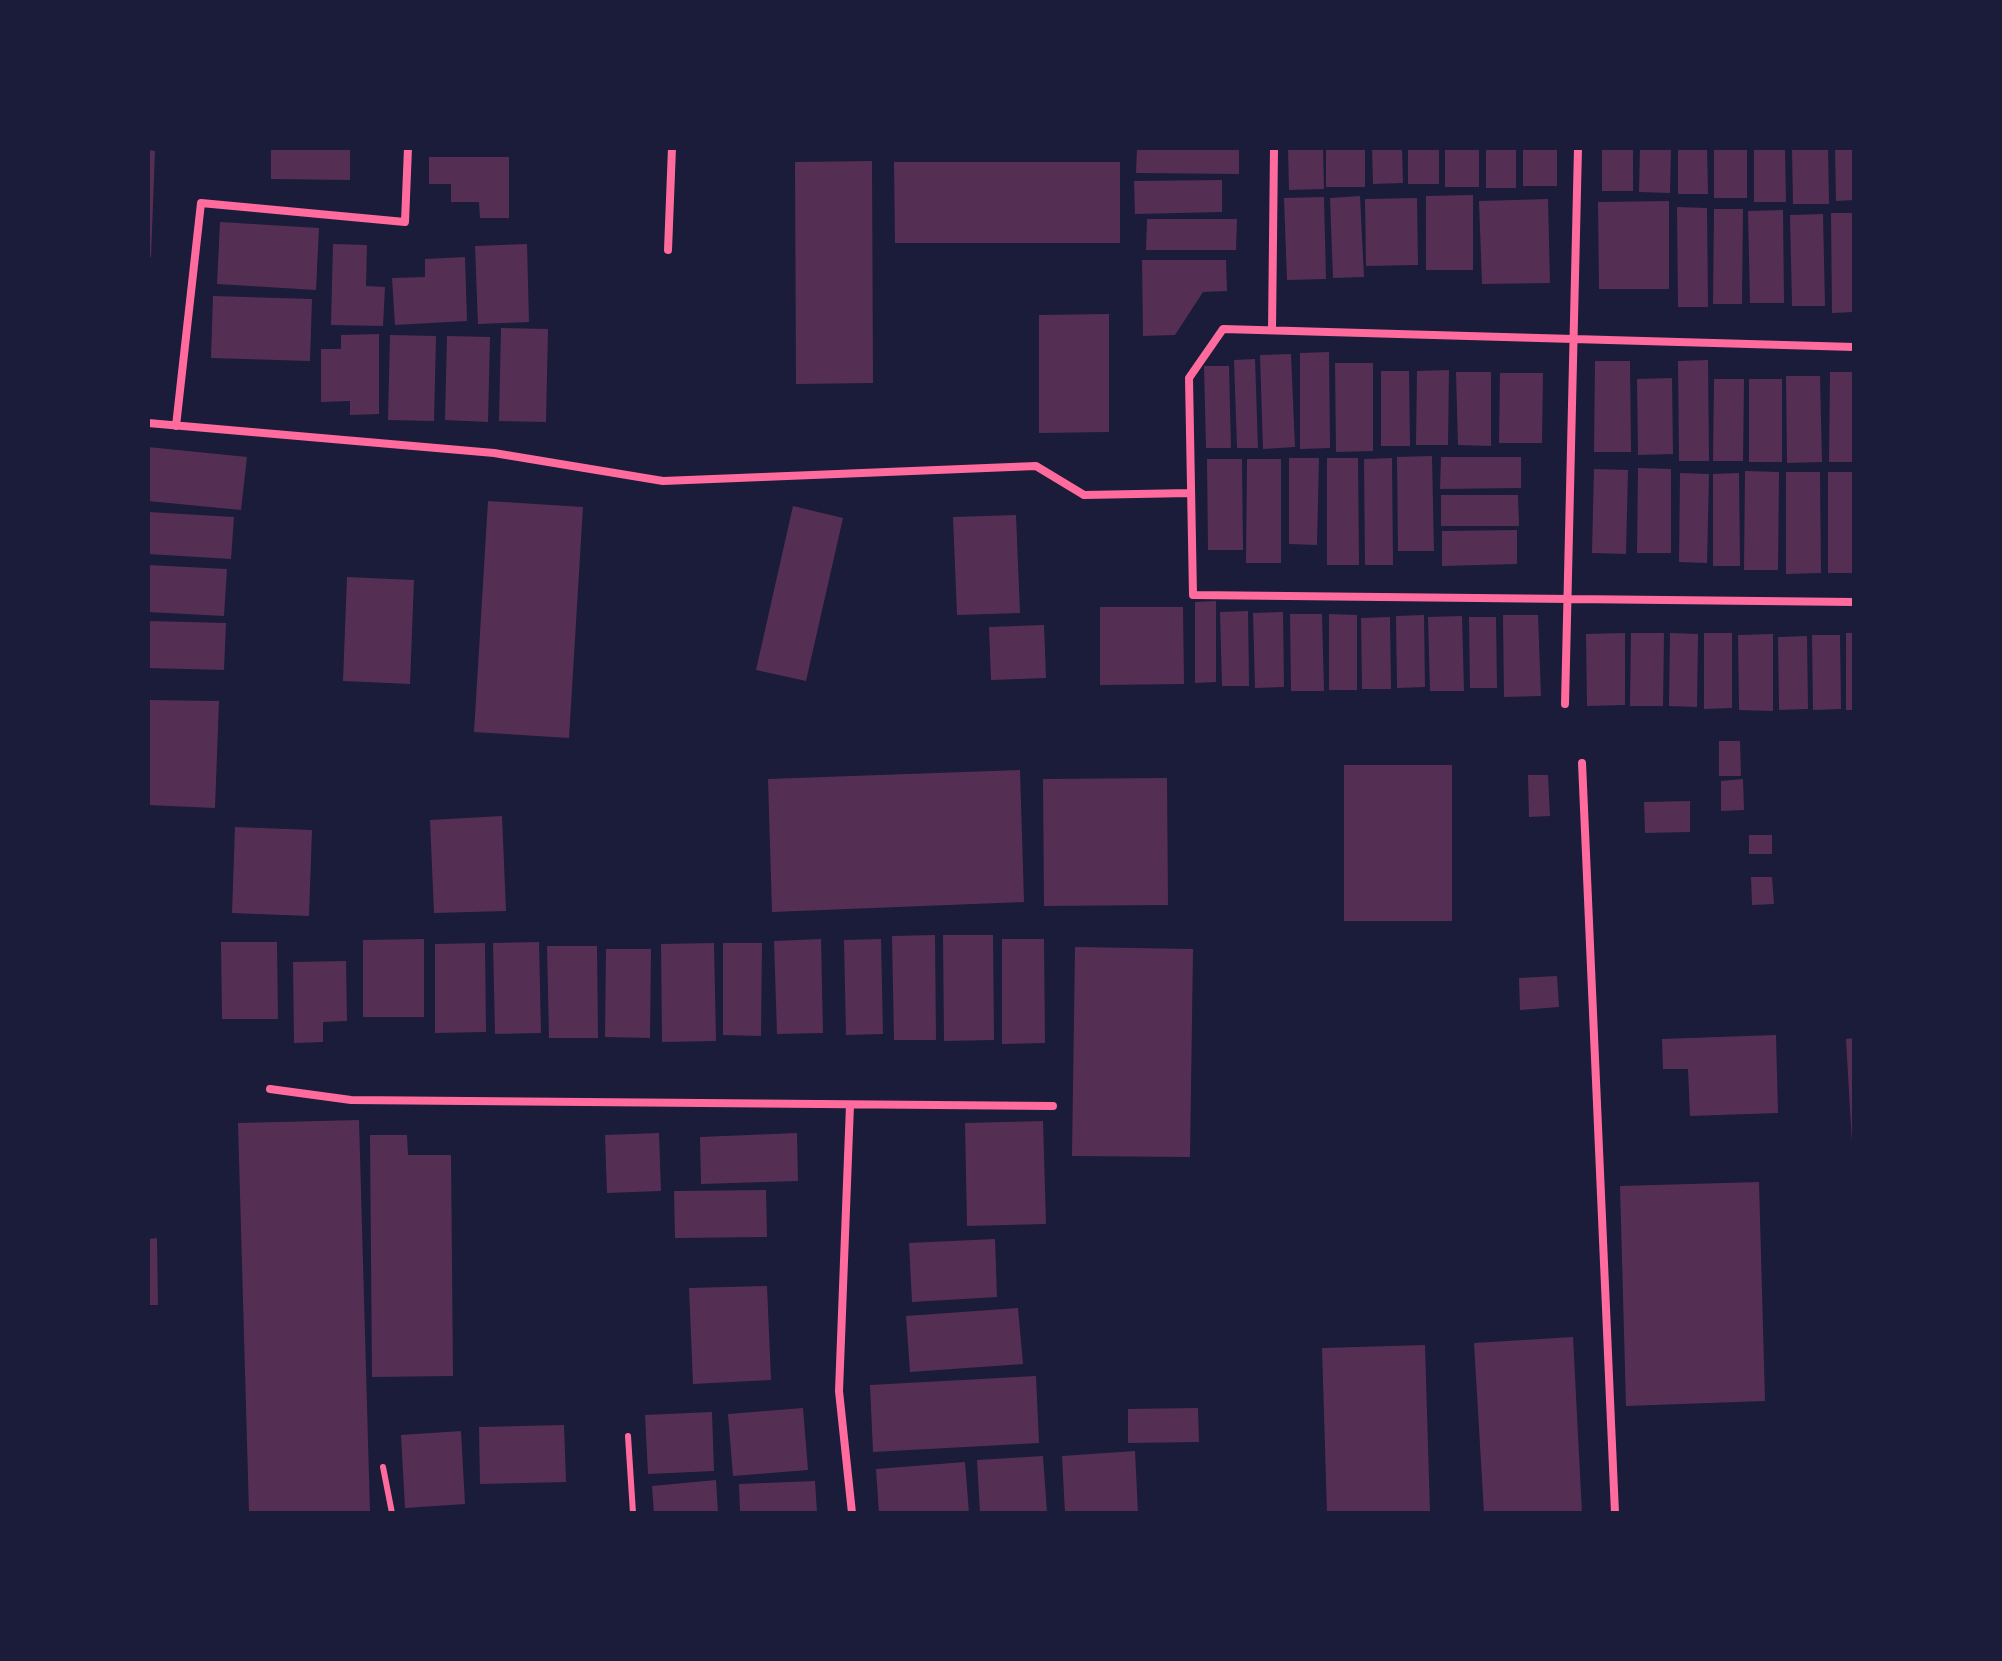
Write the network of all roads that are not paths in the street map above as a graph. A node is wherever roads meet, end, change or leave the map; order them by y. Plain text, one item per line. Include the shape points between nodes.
1 (408, 148) edge
2 (672, 148) edge
3 (1274, 148) edge
4 (1578, 148) edge
5 (668, 250) dead end
6 (1272, 330) junction
7 (1574, 339) junction
8 (1854, 347) edge
9 (148, 423) edge
10 (176, 426) junction
11 (1190, 493) junction
12 (1568, 598) junction
13 (1854, 602) edge
14 (1565, 704) dead end
15 (1582, 763) dead end
16 (270, 1089) dead end
17 (850, 1105) junction
18 (1053, 1106) dead end
19 (628, 1436) dead end
20 (383, 1467) dead end
21 (392, 1513) edge
22 (633, 1513) edge
23 (852, 1513) edge
24 (1615, 1513) edge

1 - 10 street via 405,222 201,203
2 - 5 street
3 - 6 street
4 - 7 street
6 - 7 street
6 - 11 street via 1223,329 1189,378
7 - 8 street
7 - 12 street
9 - 10 street
10 - 11 street via 494,453 663,481 1036,466 1084,495
11 - 12 street via 1193,595
12 - 13 street
12 - 14 street
15 - 24 street
16 - 17 street via 351,1100
17 - 18 street
17 - 23 street via 839,1391
19 - 22 lane
20 - 21 lane

